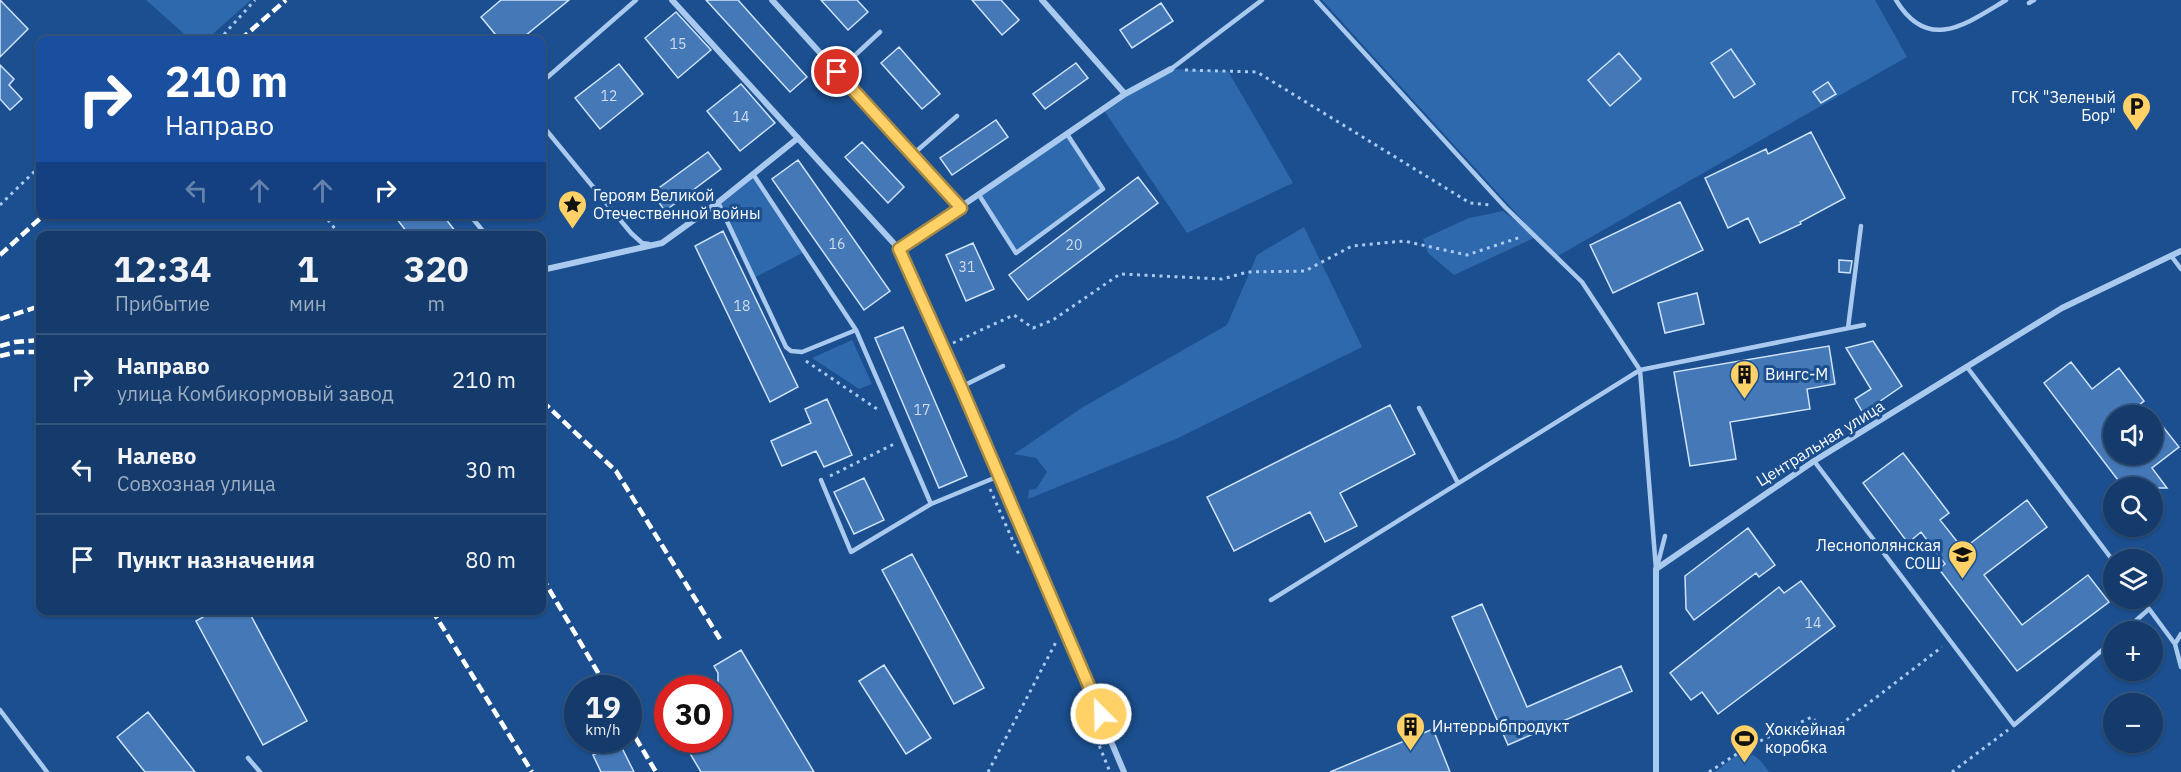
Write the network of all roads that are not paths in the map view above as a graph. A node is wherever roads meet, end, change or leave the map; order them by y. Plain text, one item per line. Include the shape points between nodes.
1 (636, 0) edge
2 (672, 0) edge
3 (772, 0) edge
4 (1042, 0) edge
5 (1262, 0) edge
6 (1316, 0) edge
7 (1896, 0) edge
8 (2006, 0) edge
9 (880, 32) dead end
10 (1172, 69) joint
11 (837, 72) junction
12 (546, 79) edge
13 (1125, 94) junction
14 (957, 116) dead end
15 (546, 130) edge
16 (1066, 134) junction
17 (798, 138) junction
18 (912, 155) junction
19 (753, 174) junction
20 (979, 195) junction
21 (718, 202) junction
22 (961, 208) junction
23 (473, 219) edge
24 (1861, 226) dead end
25 (483, 231) edge
26 (652, 245) junction
27 (899, 249) junction
28 (2181, 251) edge
29 (2172, 257) junction
30 (546, 269) edge
31 (2181, 269) edge
32 (1864, 325) dead end
33 (1848, 328) junction
34 (856, 330) junction
35 (1003, 366) dead end
36 (1966, 367) junction
37 (1640, 370) junction
38 (961, 387) junction
39 (1419, 408) dead end
40 (1814, 460) junction
41 (999, 476) junction
42 (821, 480) road end
43 (1458, 483) junction
44 (931, 504) junction
45 (1665, 536) dead end
46 (2104, 549) edge
47 (1656, 569) junction
48 (1270, 600) dead end
49 (2149, 609) joint
50 (2135, 621) edge
51 (2181, 634) edge
52 (2175, 644) junction
53 (2103, 649) edge
54 (2181, 667) edge
55 (0, 710) edge
56 (248, 758) dead end
57 (47, 772) edge
58 (260, 772) edge
59 (1124, 772) edge
60 (1656, 772) edge

1 - 12 lane
2 - 17 street
3 - 11 street
4 - 13 street
5 - 10 lane
6 - 37 lane via 1505,207 1582,282
7 - 8 lane via 1905,15 1922,27 1943,31 1988,13
9 - 11 lane
10 - 13 street
11 - 18 street
13 - 16 street
14 - 18 lane
15 - 26 lane via 631,232 642,243
16 - 20 street
16 - 20 lane via 1103,189 1016,253
17 - 19 street
17 - 27 street
18 - 22 street
19 - 21 street
19 - 34 lane
20 - 22 street
21 - 26 street via 662,243
21 - 34 lane via 786,347 802,352
22 - 27 street
23 - 25 lane
24 - 33 lane
26 - 30 street
27 - 38 street
28 - 29 street, Центральная улица
29 - 31 lane
29 - 36 street, Центральная улица via 2062,308
32 - 33 lane
33 - 37 lane
34 - 44 lane
35 - 38 lane
36 - 40 street, Центральная улица
36 - 46 lane
37 - 43 lane
37 - 47 lane
38 - 41 street
39 - 43 lane
40 - 47 street, Центральная улица
40 - 53 lane via 2014,724
41 - 44 lane
41 - 59 street
42 - 44 lane via 851,552
43 - 48 lane
45 - 47 lane
47 - 60 street
49 - 50 lane
49 - 52 lane
51 - 52 lane
52 - 54 lane
55 - 57 lane
56 - 58 lane

